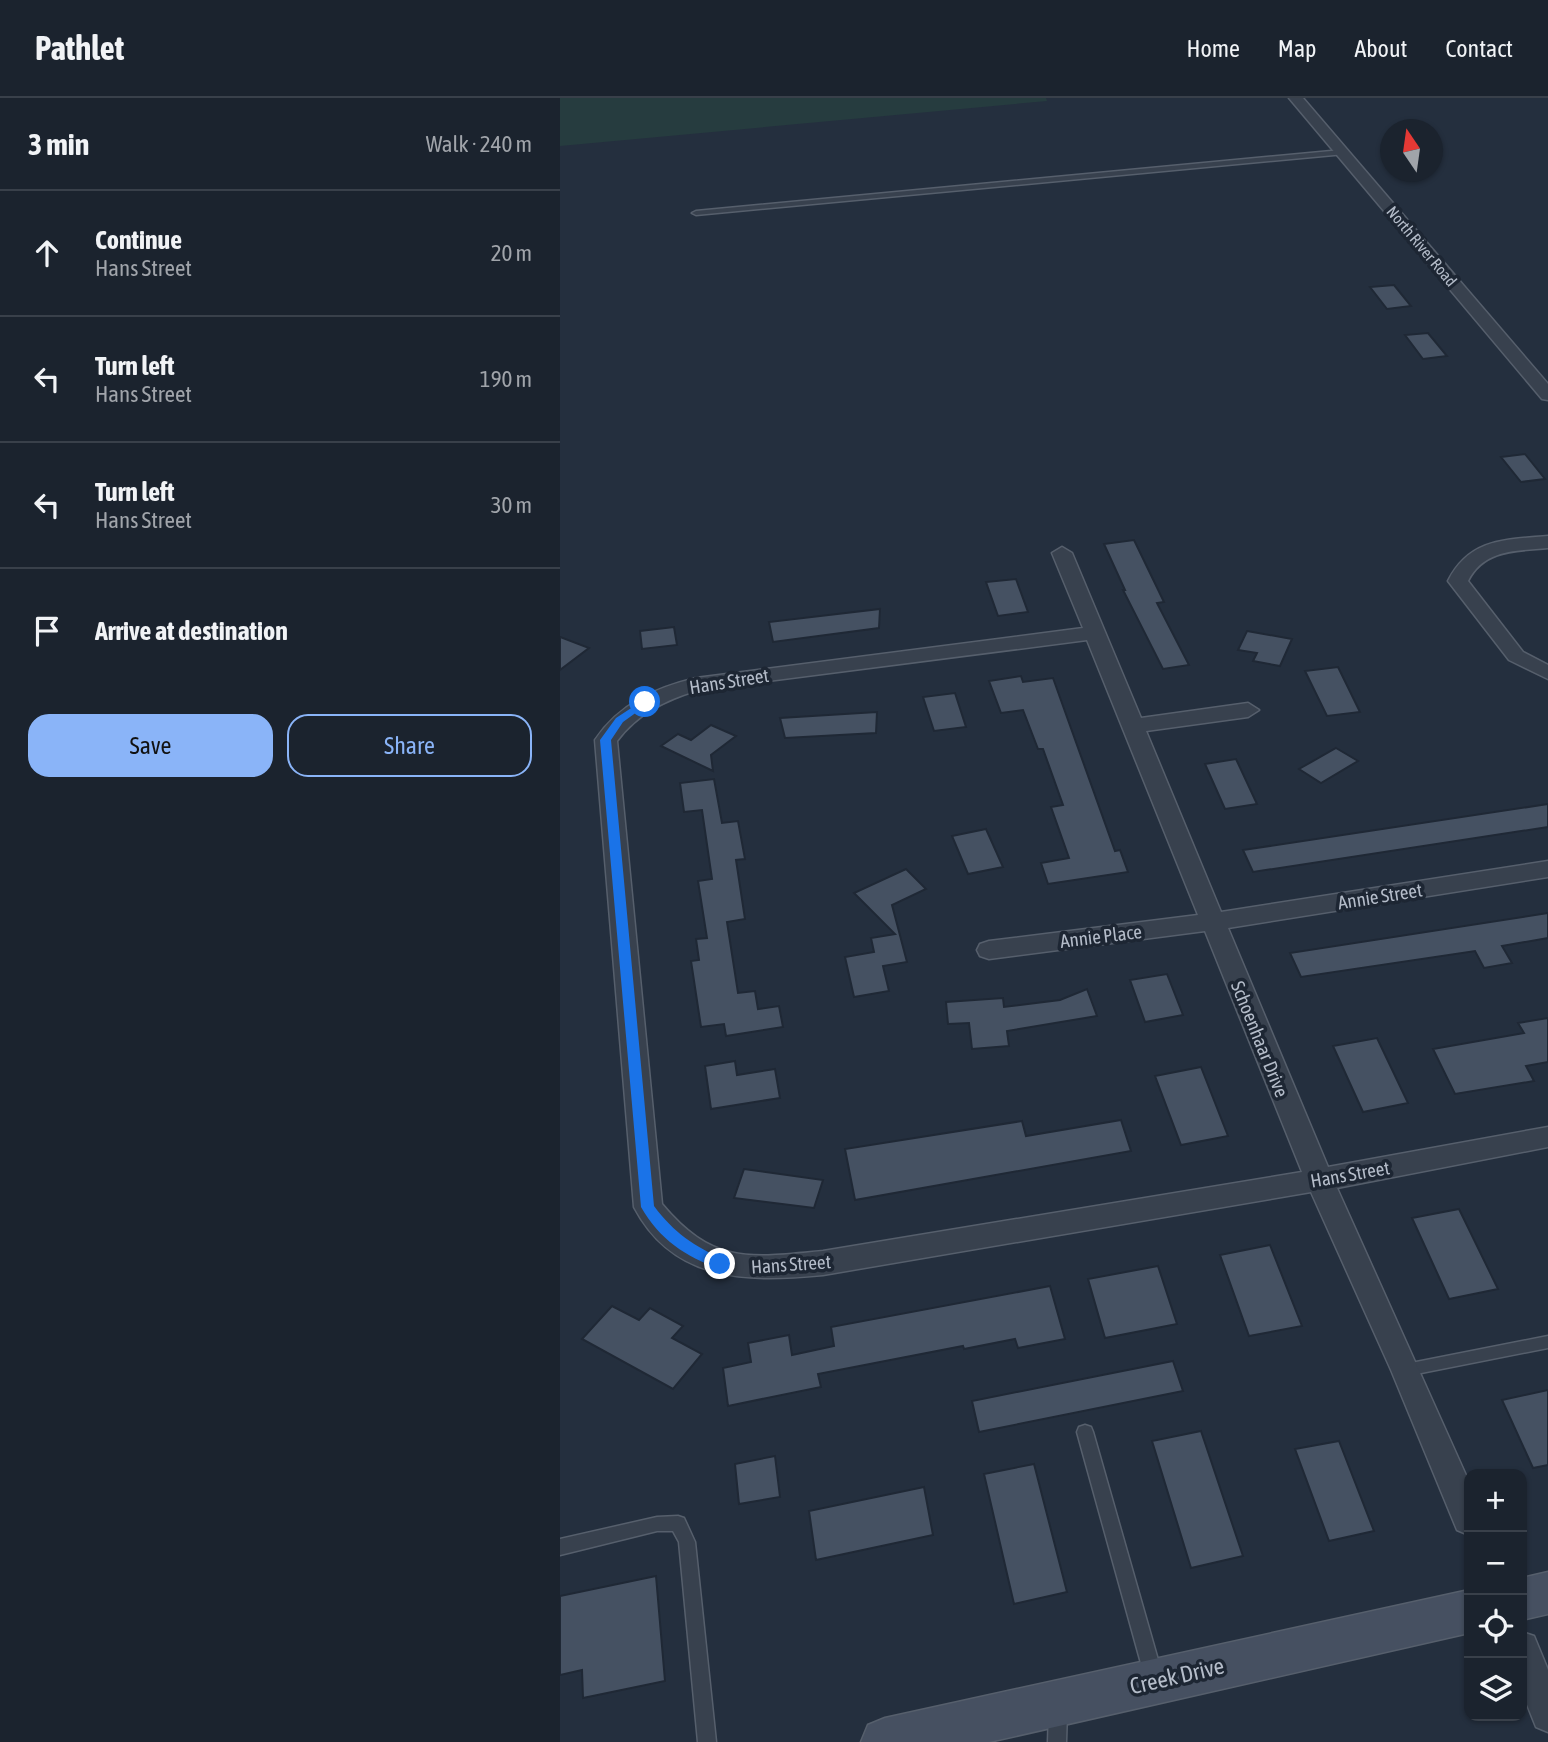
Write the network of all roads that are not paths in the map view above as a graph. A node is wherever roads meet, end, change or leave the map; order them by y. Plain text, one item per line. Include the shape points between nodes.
1 (1296, 98) edge
2 (1342, 152) junction
3 (696, 213) dead end
4 (1548, 395) edge
5 (1548, 542) edge
6 (1062, 553) dead end
7 (1096, 633) junction
8 (1548, 673) edge
9 (1248, 709) dead end
10 (1133, 726) junction
11 (1548, 869) edge
12 (1212, 922) junction
13 (989, 950) dead end
14 (1548, 1137) edge
15 (1319, 1180) junction
16 (1548, 1342) edge
17 (1406, 1370) junction
18 (1085, 1432) dead end
19 (1464, 1508) edge
20 (560, 1546) edge
21 (1548, 1593) edge
22 (1527, 1598) edge
23 (1464, 1612) edge
24 (1526, 1658) edge
25 (1155, 1681) junction
26 (1548, 1715) edge
27 (1058, 1722) edge
28 (707, 1742) edge
29 (885, 1742) edge

1 - 2 street, North River Road
2 - 3 lane
2 - 4 street, North River Road
5 - 8 street via 1484,550 1463,568 1458,581 1516,656
6 - 7 street, Schoenhaar Drive
7 - 10 street, Schoenhaar Drive
7 - 15 street, Hans Street via 696,684 645,702 620,720 606,740 648,1207 688,1250 720,1264 757,1270
9 - 10 street
10 - 12 street, Schoenhaar Drive
11 - 12 street, Annie Street
12 - 13 street, Annie Place
12 - 15 street, Schoenhaar Drive
14 - 15 street, Hans Street
15 - 17 street, Schoenhaar Drive
16 - 17 lane
17 - 19 street, Schoenhaar Drive
18 - 25 lane
20 - 28 lane via 678,1523 688,1542
21 - 22 street
23 - 25 street, Creek Drive
24 - 26 street
25 - 27 street, Creek Drive
27 - 29 street, Creek Drive

